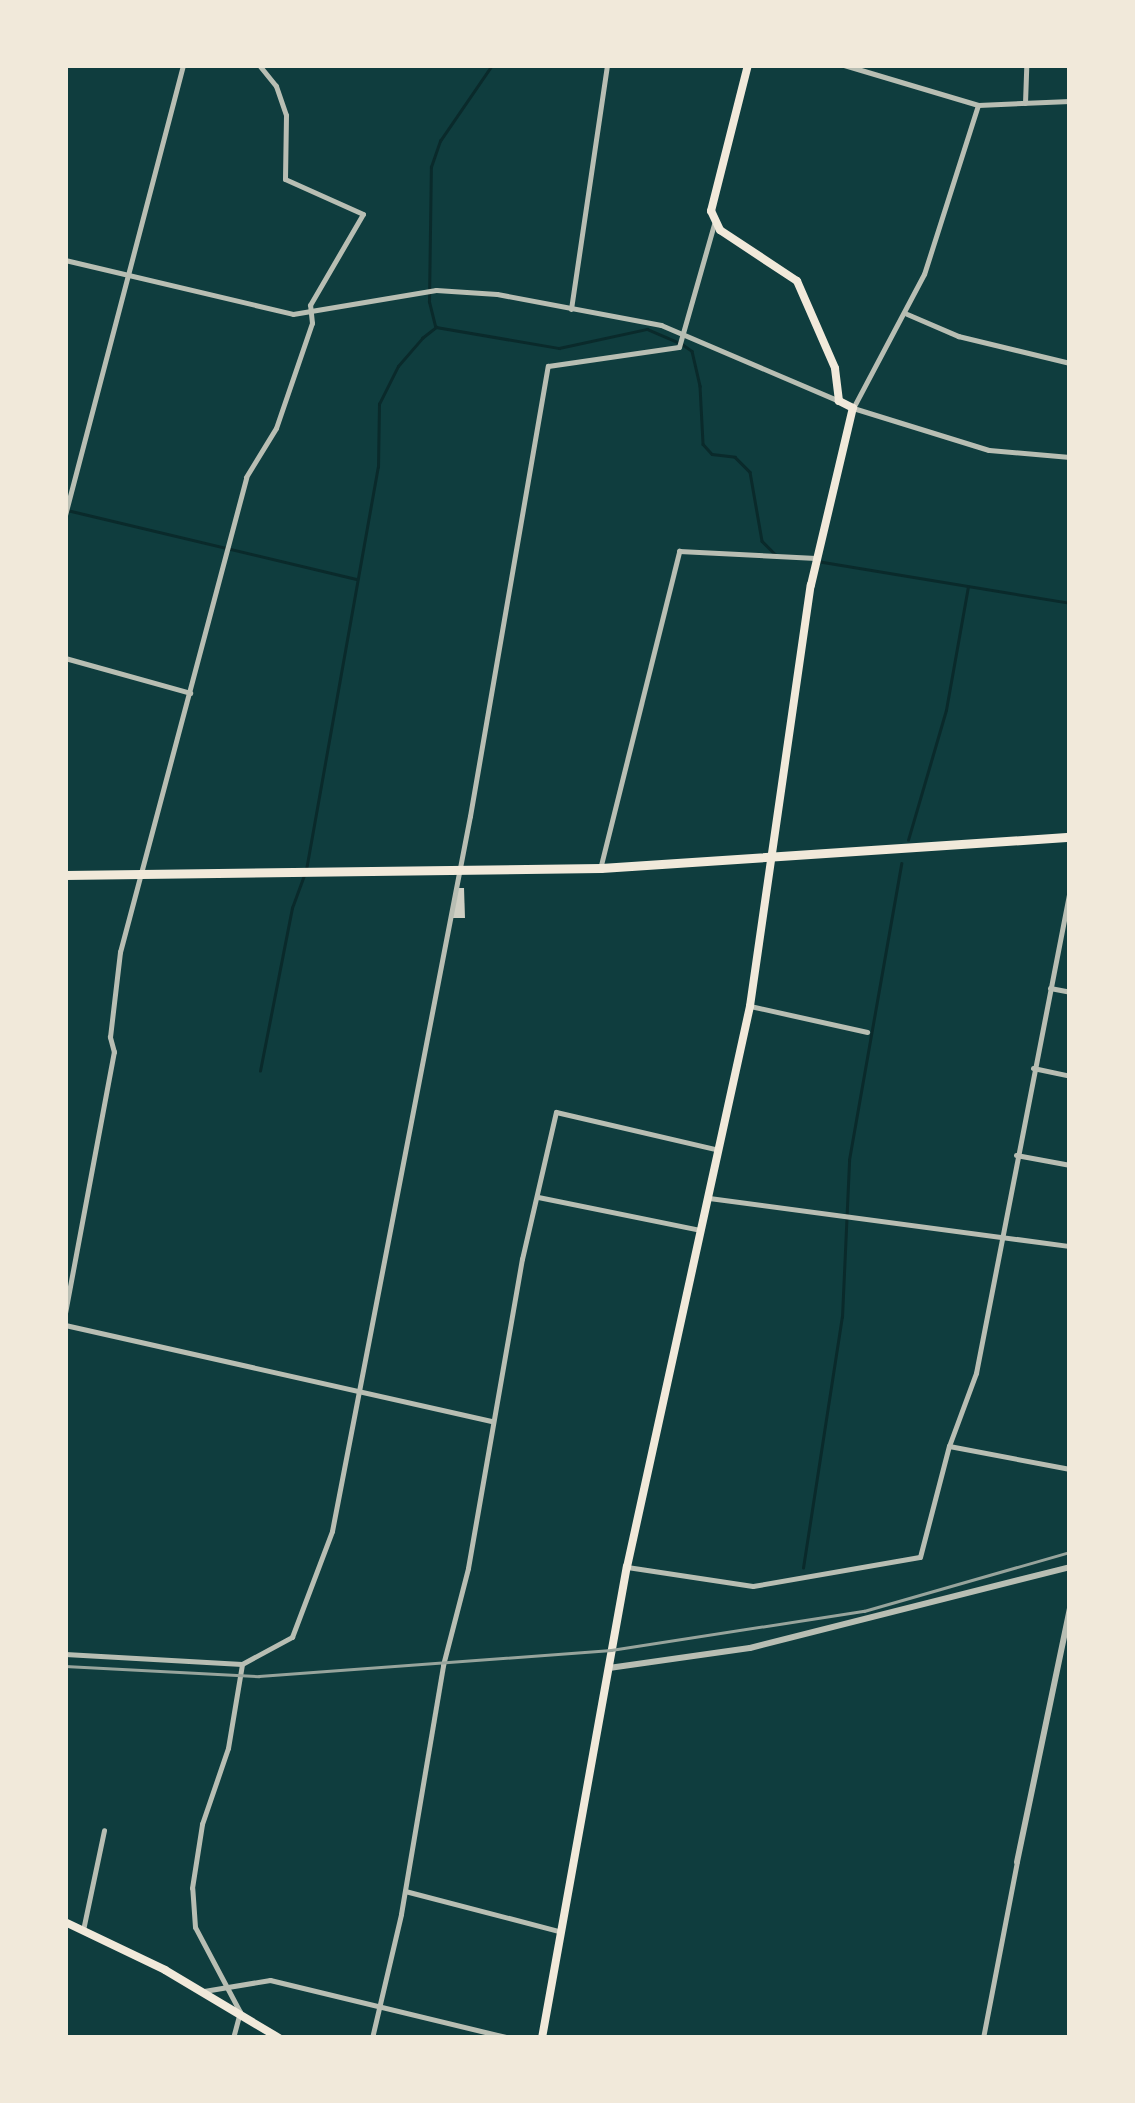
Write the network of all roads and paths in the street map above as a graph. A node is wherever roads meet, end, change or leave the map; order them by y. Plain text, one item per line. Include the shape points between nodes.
1 (183, 65) edge
2 (259, 65) edge
3 (606, 65) edge
4 (748, 65) edge
5 (844, 65) edge
6 (1026, 65) edge
7 (1070, 100) edge
8 (1026, 103) junction
9 (978, 105) junction
10 (715, 221) junction
11 (65, 260) edge
12 (125, 274) junction
13 (571, 310) junction
14 (308, 313) junction
15 (907, 314) junction
16 (688, 334) junction
17 (1070, 363) edge
18 (840, 401) junction
19 (854, 408) junction
20 (1070, 457) edge
21 (65, 515) edge
22 (816, 558) junction
23 (65, 658) edge
24 (190, 693) junction
25 (1070, 837) edge
26 (774, 858) junction
27 (600, 868) junction
28 (459, 872) junction
29 (142, 874) junction
30 (65, 875) edge
31 (1070, 890) edge
32 (1050, 988) junction
33 (1070, 992) edge
34 (750, 1006) junction
35 (867, 1032) dead end
36 (1033, 1068) junction
37 (1070, 1076) edge
38 (719, 1150) junction
39 (1016, 1155) junction
40 (1070, 1165) edge
41 (538, 1197) junction
42 (708, 1198) junction
43 (700, 1230) junction
44 (1002, 1233) junction
45 (1070, 1246) edge
46 (65, 1313) edge
47 (65, 1325) edge
48 (358, 1391) junction
49 (492, 1420) junction
50 (948, 1446) junction
51 (1070, 1469) edge
52 (626, 1567) junction
53 (1070, 1567) edge
54 (1070, 1608) edge
55 (65, 1654) edge
56 (242, 1664) junction
57 (607, 1668) junction
58 (104, 1830) dead end
59 (1016, 1862) joint
60 (405, 1891) junction
61 (67, 1925) edge
62 (83, 1930) junction
63 (559, 1930) junction
64 (228, 1987) junction
65 (204, 1992) junction
66 (380, 2006) junction
67 (240, 2012) junction
68 (233, 2038) edge
69 (279, 2038) edge
70 (372, 2038) edge
71 (510, 2038) edge
72 (542, 2038) edge
73 (983, 2038) edge

1 - 12 street
2 - 14 street via 286,115 285,179 363,214
3 - 13 street
4 - 10 main road via 717,176
5 - 9 street
6 - 8 street
7 - 8 street
8 - 9 street
9 - 15 street
10 - 16 street
10 - 18 main road via 797,281 834,368
11 - 12 street
12 - 14 street via 269,311
12 - 21 street
13 - 14 street via 436,290 345,301
13 - 16 street
14 - 24 street via 312,324 276,428 250,466
15 - 17 street via 958,336
15 - 19 street
16 - 18 street
16 - 28 street via 679,347 548,366
18 - 19 main road
19 - 20 street via 977,448
19 - 22 main road
22 - 26 main road
22 - 27 street via 678,552
23 - 24 street
24 - 29 street
25 - 26 highway
26 - 27 highway
26 - 34 main road
27 - 28 highway
28 - 29 highway
28 - 48 street
29 - 30 highway
29 - 46 street via 120,952 114,1052
31 - 32 street
32 - 33 street
32 - 36 street
34 - 35 street
34 - 38 main road
36 - 37 street
36 - 39 street
38 - 41 street via 556,1112
38 - 42 main road
39 - 40 street
39 - 44 street
41 - 43 street
41 - 49 street
42 - 43 main road
42 - 44 street
43 - 52 main road
44 - 45 street
44 - 50 street via 976,1373
47 - 48 street
48 - 49 street
48 - 56 street via 332,1531 292,1637
49 - 60 street
50 - 51 street
50 - 52 street via 920,1557 753,1586
52 - 57 main road
53 - 57 street via 750,1648
54 - 59 street
55 - 56 street
56 - 64 street via 192,1888 195,1927
57 - 63 main road
58 - 62 street
59 - 73 street
60 - 63 street
60 - 66 street
61 - 62 main road
62 - 65 main road
63 - 72 main road
64 - 65 street
64 - 66 street via 270,1980
64 - 67 street
65 - 67 main road
66 - 70 street
66 - 71 street
67 - 68 street
67 - 69 main road

